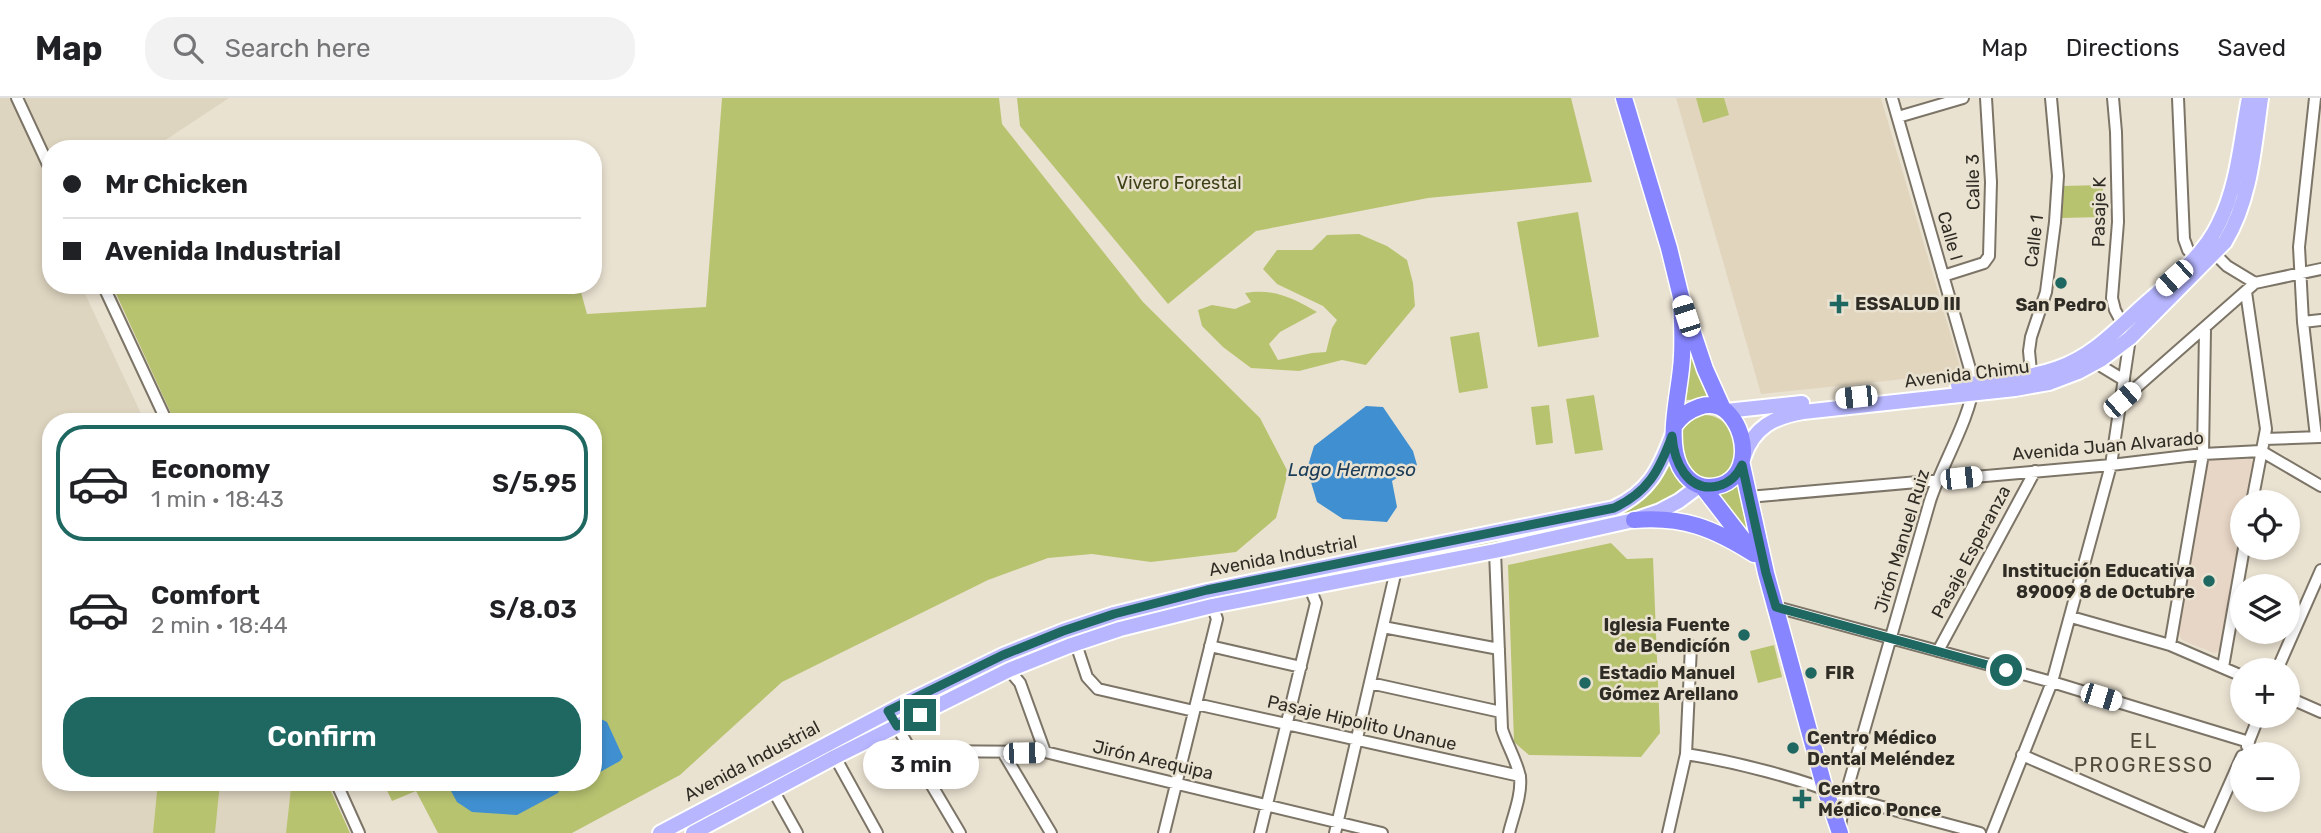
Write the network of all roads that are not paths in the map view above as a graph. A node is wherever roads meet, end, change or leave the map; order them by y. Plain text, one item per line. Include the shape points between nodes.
1 (17, 98) edge
2 (1624, 98) edge
3 (1892, 98) edge
4 (1963, 98) edge
5 (1986, 98) edge
6 (2051, 98) edge
7 (2113, 98) edge
8 (2178, 98) edge
9 (2249, 98) edge
10 (2262, 98) edge
11 (2315, 98) edge
12 (1898, 117) junction
13 (42, 152) edge
14 (2215, 254) junction
15 (2199, 262) junction
16 (2321, 269) edge
17 (2299, 272) junction
18 (1943, 276) junction
19 (2255, 283) junction
20 (2246, 292) junction
21 (107, 294) edge
22 (1681, 297) junction
23 (2321, 320) edge
24 (2303, 322) junction
25 (2205, 330) junction
26 (2127, 331) junction
27 (2096, 363) junction
28 (2321, 371) edge
29 (2308, 372) junction
30 (2032, 380) junction
31 (2124, 380) junction
32 (1973, 388) junction
33 (2122, 400) junction
34 (1724, 410) junction
35 (163, 413) edge
36 (1673, 431) junction
37 (2319, 437) edge
38 (2264, 439) junction
39 (2261, 451) junction
40 (2203, 454) junction
41 (1743, 461) junction
42 (2111, 465) junction
43 (2035, 471) junction
44 (1937, 480) junction
45 (1700, 486) junction
46 (2321, 486) edge
47 (2254, 490) edge
48 (1748, 497) junction
49 (1634, 520) junction
50 (1495, 551) junction
51 (1400, 552) junction
52 (1754, 554) junction
53 (2242, 560) edge
54 (2321, 569) edge
55 (1396, 570) junction
56 (1766, 573) junction
57 (1310, 588) junction
58 (1207, 590) junction
59 (1212, 606) junction
60 (1776, 607) junction
61 (2071, 617) junction
62 (1383, 627) junction
63 (1891, 639) junction
64 (1076, 644) junction
65 (2170, 645) junction
66 (1210, 646) junction
67 (1691, 646) dead end
68 (1499, 649) junction
69 (1938, 651) junction
70 (2282, 658) edge
71 (1301, 667) junction
72 (2223, 667) junction
73 (1009, 670) junction
74 (2230, 670) edge
75 (2052, 682) junction
76 (1370, 683) junction
77 (2300, 703) edge
78 (1195, 707) junction
79 (888, 711) junction
80 (1501, 712) junction
81 (2321, 712) edge
82 (1285, 724) junction
83 (897, 726) junction
84 (2254, 728) edge
85 (1357, 740) junction
86 (2249, 742) joint
87 (913, 751) junction
88 (1045, 752) junction
89 (1004, 754) junction
90 (1686, 754) junction
91 (2022, 755) junction
92 (835, 757) junction
93 (1520, 776) junction
94 (1176, 783) junction
95 (2230, 783) edge
96 (1825, 789) junction
97 (773, 790) junction
98 (340, 791) edge
99 (1845, 797) junction
100 (1267, 805) junction
101 (1336, 827) edge
102 (710, 828) edge
103 (1839, 832) edge
104 (360, 833) edge
105 (660, 833) edge
106 (693, 833) edge
107 (797, 833) edge
108 (877, 833) edge
109 (960, 833) edge
110 (1051, 833) edge
111 (1164, 833) edge
112 (1260, 833) edge
113 (1382, 833) edge
114 (1508, 833) edge
115 (1668, 833) edge
116 (1980, 833) edge
117 (1992, 833) edge
118 (2202, 833) edge
119 (2208, 833) edge

1 - 13 street
2 - 22 highway
3 - 12 street, Calle I
4 - 12 street
5 - 18 street, Calle 3 via 1989,256 1984,263
6 - 30 street, Calle 1 via 2058,176 2055,222 2046,292 2030,344
7 - 26 street, Pasaje K via 2118,222 2112,298
8 - 15 street via 2184,239
9 - 15 main road, Avenida Chimu via 2227,204
10 - 14 main road, Avenida Chimu via 2248,185 2235,225
11 - 17 street
12 - 18 street, Calle I
14 - 15 main road, Avenida Chimu
14 - 19 street
15 - 26 main road, Avenida Chimu
16 - 17 street
17 - 19 street
17 - 24 street
18 - 32 street, Calle I
19 - 20 street
20 - 25 street
20 - 38 street via 2263,400
21 - 35 street
22 - 34 highway
22 - 36 highway via 1683,354
23 - 24 street
24 - 29 street
25 - 33 street
25 - 40 street
26 - 27 main road, Avenida Chimu
26 - 30 main road, Avenida Chimu
26 - 31 street
27 - 30 main road, Avenida Chimu via 2059,379
27 - 31 street
28 - 29 street
29 - 37 street
30 - 32 main road, Avenida Chimu
31 - 33 street
32 - 34 main road, Avenida Chimu
32 - 41 main road, Avenida Chimu via 1779,417 1755,433
32 - 44 street, Jirón Manuel Ruiz
33 - 42 street
34 - 36 highway via 1693,408
34 - 41 highway via 1737,428
36 - 45 highway via 1679,465
36 - 51 main road, Avenida Industrial via 1652,479 1614,508
37 - 38 street
38 - 39 street
39 - 40 street, Avenida Juan Alvarado
39 - 46 street
39 - 47 street
40 - 42 street, Avenida Juan Alvarado
40 - 65 street
41 - 45 highway via 1726,483
41 - 48 highway
42 - 43 street, Avenida Juan Alvarado
42 - 61 street
43 - 44 street, Avenida Juan Alvarado
43 - 69 street, Pasaje Esperanza
44 - 48 street, Avenida Juan Alvarado
44 - 63 street, Jirón Manuel Ruiz
45 - 49 main road, Avenida Industrial via 1660,511
45 - 52 highway
48 - 56 highway
49 - 50 main road, Avenida Industrial
49 - 52 highway via 1686,522
50 - 55 main road, Avenida Industrial
50 - 68 street
51 - 55 street
51 - 58 main road, Avenida Industrial
52 - 56 highway
53 - 72 street
54 - 70 street
55 - 57 main road, Avenida Industrial
55 - 62 street
56 - 60 highway
57 - 59 main road, Avenida Industrial
57 - 71 street via 1316,603
58 - 59 street
58 - 79 main road, Avenida Industrial via 1063,631
59 - 64 main road, Avenida Industrial
59 - 66 street via 1217,619
60 - 63 street
60 - 96 highway
61 - 65 street
61 - 75 street
62 - 68 street
62 - 76 street
63 - 69 street
63 - 99 street, Jirón Manuel Ruiz
64 - 73 main road, Avenida Industrial
64 - 78 street, Pasaje Hipolito Unanue via 1087,677 1098,689
65 - 72 street
66 - 71 street
66 - 78 street
67 - 90 street
68 - 80 street
69 - 75 street
71 - 82 street
72 - 74 street
73 - 83 main road, Avenida Industrial
73 - 88 street via 1020,682
75 - 86 street
75 - 91 street
76 - 80 street
76 - 85 street
77 - 81 street
78 - 82 street, Pasaje Hipolito Unanue
78 - 94 street
79 - 83 street
79 - 105 main road, Avenida Industrial
80 - 93 street via 1507,747
82 - 85 street, Pasaje Hipolito Unanue
82 - 100 street
83 - 87 street
83 - 92 main road, Avenida Industrial
84 - 86 street
85 - 93 street, Pasaje Hipolito Unanue
85 - 101 street
87 - 89 street, Jirón Arequipa
87 - 109 street
88 - 89 street, Jirón Arequipa
88 - 94 street, Jirón Arequipa
89 - 110 street
90 - 96 street
90 - 115 street
91 - 117 street
91 - 118 street
92 - 97 main road, Avenida Industrial
92 - 108 street
93 - 114 street
94 - 100 street, Jirón Arequipa
94 - 111 street
95 - 119 street
96 - 99 street
96 - 103 highway
97 - 102 main road, Avenida Industrial
97 - 107 street
98 - 104 street
99 - 103 street, Jirón Manuel Ruiz
99 - 116 street
100 - 101 street, Jirón Arequipa
100 - 112 street
101 - 113 street, Jirón Arequipa
102 - 106 main road, Avenida Industrial

